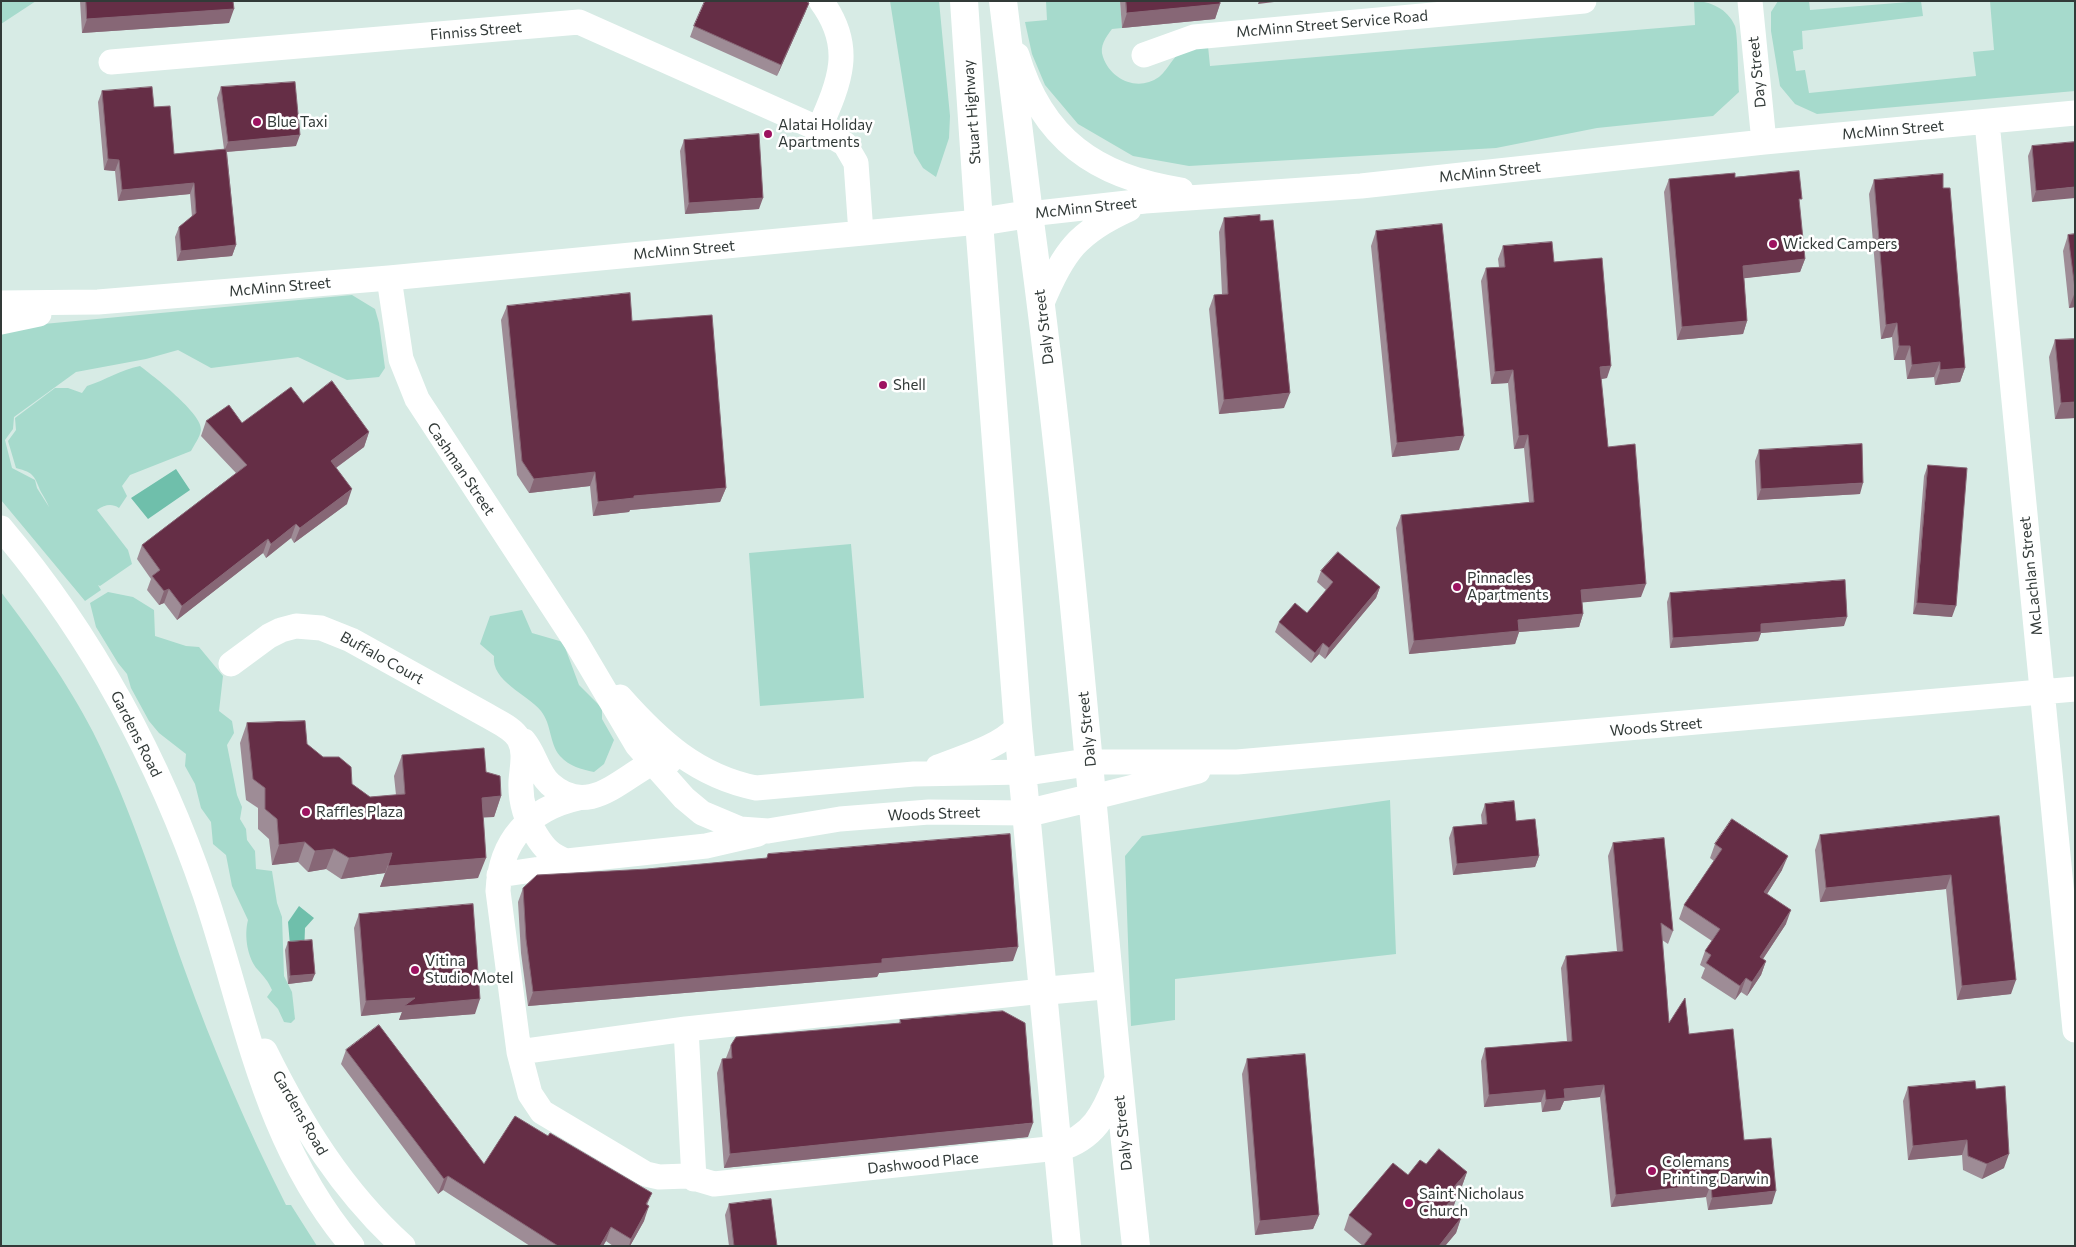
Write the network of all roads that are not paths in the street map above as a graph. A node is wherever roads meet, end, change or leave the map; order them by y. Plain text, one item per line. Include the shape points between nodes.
1 (820, 1) edge
2 (964, 1) edge
3 (1584, 1) edge
4 (1750, 1) edge
5 (1003, 7) edge
6 (1144, 55) dead end
7 (112, 62) dead end
8 (2075, 113) edge
9 (1987, 122) junction
10 (819, 129) junction
11 (1764, 142) junction
12 (1241, 194) junction
13 (1145, 201) junction
14 (1029, 214) junction
15 (979, 222) junction
16 (861, 233) junction
17 (389, 278) junction
18 (98, 302) junction
19 (1, 303) edge
20 (1042, 303) junction
21 (1, 322) edge
22 (1, 528) edge
23 (576, 642) junction
24 (231, 664) dead end
25 (2075, 689) edge
26 (2043, 692) junction
27 (1018, 727) junction
28 (511, 732) junction
29 (683, 758) junction
30 (1090, 762) junction
31 (1237, 762) junction
32 (652, 763) junction
33 (1024, 772) junction
34 (914, 774) junction
35 (836, 782) junction
36 (736, 784) junction
37 (1094, 797) junction
38 (578, 798) junction
39 (1028, 813) junction
40 (840, 819) junction
41 (720, 822) junction
42 (528, 823) junction
43 (768, 831) junction
44 (567, 862) junction
45 (498, 875) junction
46 (227, 961) junction
47 (1109, 985) junction
48 (1043, 991) junction
49 (686, 1029) junction
50 (2075, 1030) edge
51 (519, 1052) junction
52 (1118, 1081) junction
53 (1058, 1148) junction
54 (694, 1179) junction
55 (352, 1246) edge
56 (403, 1246) edge
57 (1066, 1246) edge
58 (1136, 1246) edge

1 - 10 street via 838,30 842,69
2 - 15 main road, Stuart Highway
3 - 6 street, McMinn Street Service Road via 1194,37
4 - 11 street, Day Street
5 - 12 street via 1032,97 1054,130 1073,148 1104,167 1153,185
5 - 14 main road
7 - 10 street, Finniss Street via 578,22
8 - 9 street, McMinn Street
9 - 11 street, McMinn Street
9 - 26 street, McLachlan Street
10 - 16 street, Finniss Street via 845,144 856,163
11 - 12 street, McMinn Street via 1361,186
12 - 13 street, McMinn Street
13 - 14 street, McMinn Street
13 - 20 street via 1112,216 1073,245 1054,271
14 - 15 main road, McMinn Street
14 - 20 main road, Daly Street
15 - 16 street, McMinn Street
15 - 27 main road
16 - 17 street, McMinn Street
17 - 18 street, McMinn Street
17 - 23 street, Cashman Street via 401,359 417,399
18 - 19 street
18 - 21 street
20 - 30 main road, Daly Street
22 - 46 street, Gardens Road via 79,632 133,726 182,831
23 - 29 street, Cashman Street via 632,711
23 - 32 street, Cashman Street via 637,744
24 - 28 street, Buffalo Court via 281,630 296,626 320,628 351,640
25 - 26 street, Woods Street
26 - 31 street, Woods Street
26 - 50 street, McLachlan Street
27 - 33 main road
27 - 34 street via 1001,741 980,751
28 - 38 street, Buffalo Court via 527,744 539,770 550,783
28 - 42 street via 523,756 521,800
29 - 32 street
29 - 36 street
30 - 31 street, Woods Street
30 - 33 main road
30 - 37 main road, Daly Street
31 - 37 street, Woods Street
32 - 38 street via 612,790
32 - 41 street, Woods Street via 684,798
33 - 34 street
33 - 39 main road
34 - 35 street
35 - 36 street via 772,789
35 - 40 street
36 - 41 street
37 - 39 main road
37 - 47 main road, Daly Street
38 - 42 street via 552,806
39 - 40 street, Woods Street via 929,812
39 - 48 main road
40 - 43 street, Woods Street
41 - 43 street, Woods Street via 740,829
42 - 44 street via 551,855
42 - 45 street via 508,844
43 - 44 street via 706,846
44 - 45 street
45 - 51 street, Dashwood Place
46 - 55 street, Gardens Road via 275,1118 299,1170
46 - 56 street, Gardens Road via 254,1030 315,1143 363,1206
47 - 48 main road
47 - 52 main road, Daly Street
48 - 49 street
48 - 53 main road
49 - 51 street
49 - 54 street
51 - 54 street, Dashwood Place via 530,1094 542,1112 646,1174
52 - 53 main road, Dashwood Place via 1093,1128 1075,1143
52 - 58 main road, Daly Street
53 - 54 street, Dashwood Place via 714,1184
53 - 57 main road

